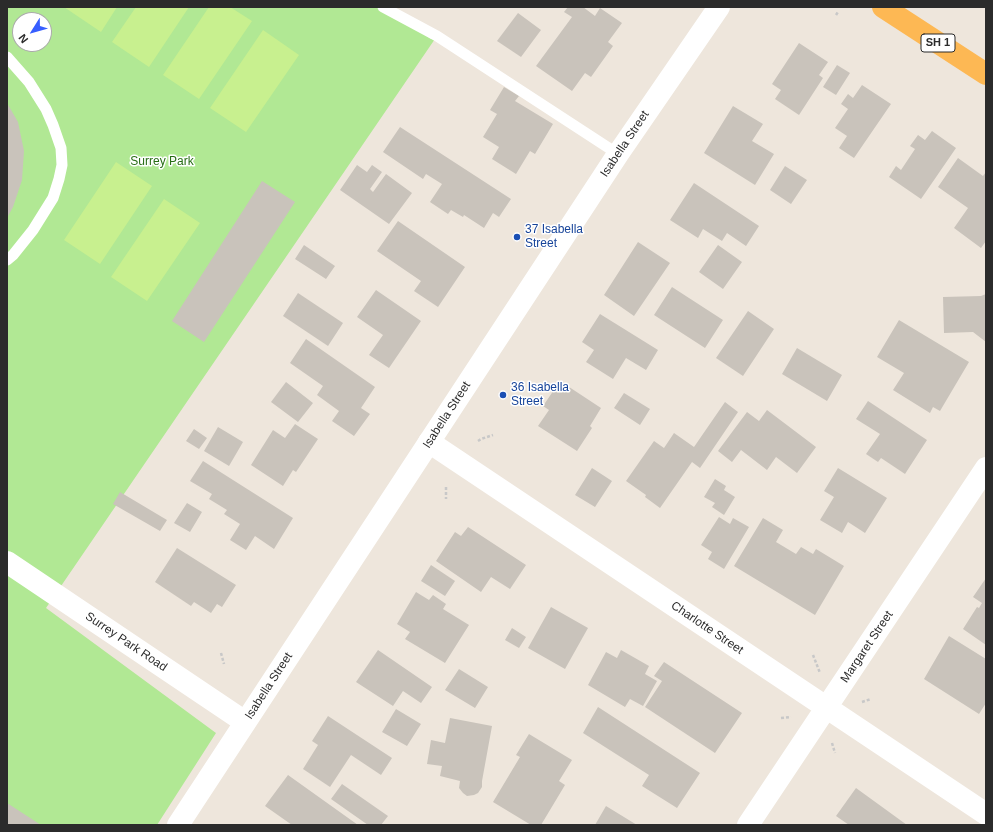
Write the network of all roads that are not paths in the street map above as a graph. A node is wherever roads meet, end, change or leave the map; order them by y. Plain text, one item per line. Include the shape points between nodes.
1 (384, 7) edge
2 (719, 7) edge
3 (889, 8) edge
4 (7, 57) edge
5 (986, 74) edge
6 (618, 154) junction
7 (7, 260) edge
8 (429, 442) junction
9 (986, 468) edge
10 (7, 562) edge
11 (827, 708) junction
12 (245, 722) junction
13 (986, 814) edge
14 (178, 825) edge
15 (748, 825) edge

1 - 6 lane via 437,36
2 - 6 street, Isabella Street
3 - 5 highway, SH 1
4 - 7 lane via 29,82 46,109 61,148 62,164 53,198 33,230
6 - 8 street, Isabella Street
8 - 11 street, Charlotte Street
8 - 12 street, Isabella Street
9 - 11 street, Margaret Street
10 - 12 street, Surrey Park Road
11 - 13 street, Charlotte Street
11 - 15 street, Margaret Street
12 - 14 street, Isabella Street

